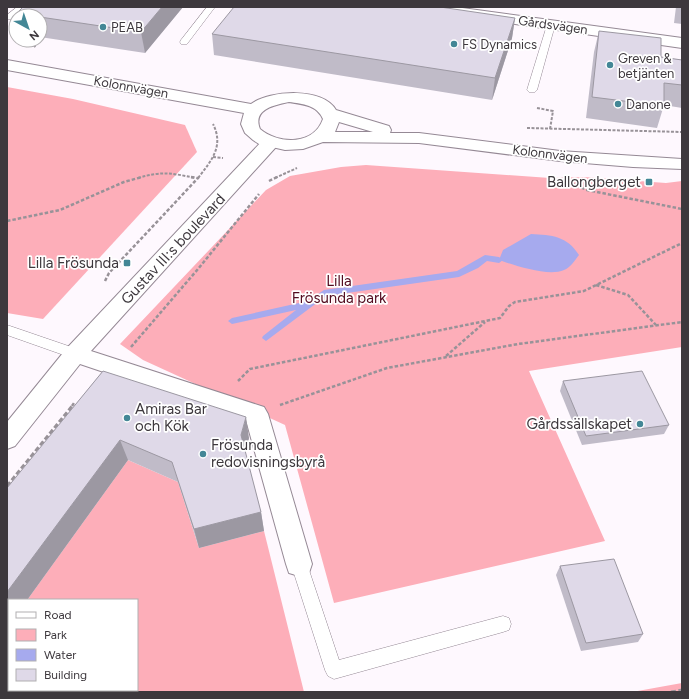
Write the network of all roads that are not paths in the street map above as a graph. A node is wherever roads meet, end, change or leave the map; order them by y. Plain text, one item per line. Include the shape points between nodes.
1 (211, 7) edge
2 (424, 7) edge
3 (551, 25) junction
4 (184, 42) dead end
5 (682, 43) edge
6 (7, 65) edge
7 (532, 90) dead end
8 (255, 110) junction
9 (331, 114) junction
10 (321, 137) junction
11 (419, 138) junction
12 (270, 143) junction
13 (682, 164) edge
14 (7, 330) edge
15 (75, 354) junction
16 (7, 439) edge
17 (299, 564) joint
18 (503, 624) dead end

1 - 4 lane
2 - 3 street, Gårdsvägen
3 - 5 street, Gårdsvägen
3 - 7 lane
6 - 8 street, Kolonnvägen
8 - 9 street via 276,99 289,97 315,101
8 - 12 street via 250,117 249,125 252,132
9 - 10 street via 329,130
9 - 11 street, Kolonnvägen via 367,126
10 - 11 street, Kolonnvägen
10 - 12 street via 297,145
11 - 13 street, Kolonnvägen via 560,156
12 - 15 street, Gustav III:s boulevard
14 - 15 lane
15 - 16 street, Gustav III:s boulevard
15 - 17 street via 256,414
17 - 18 lane via 334,670

